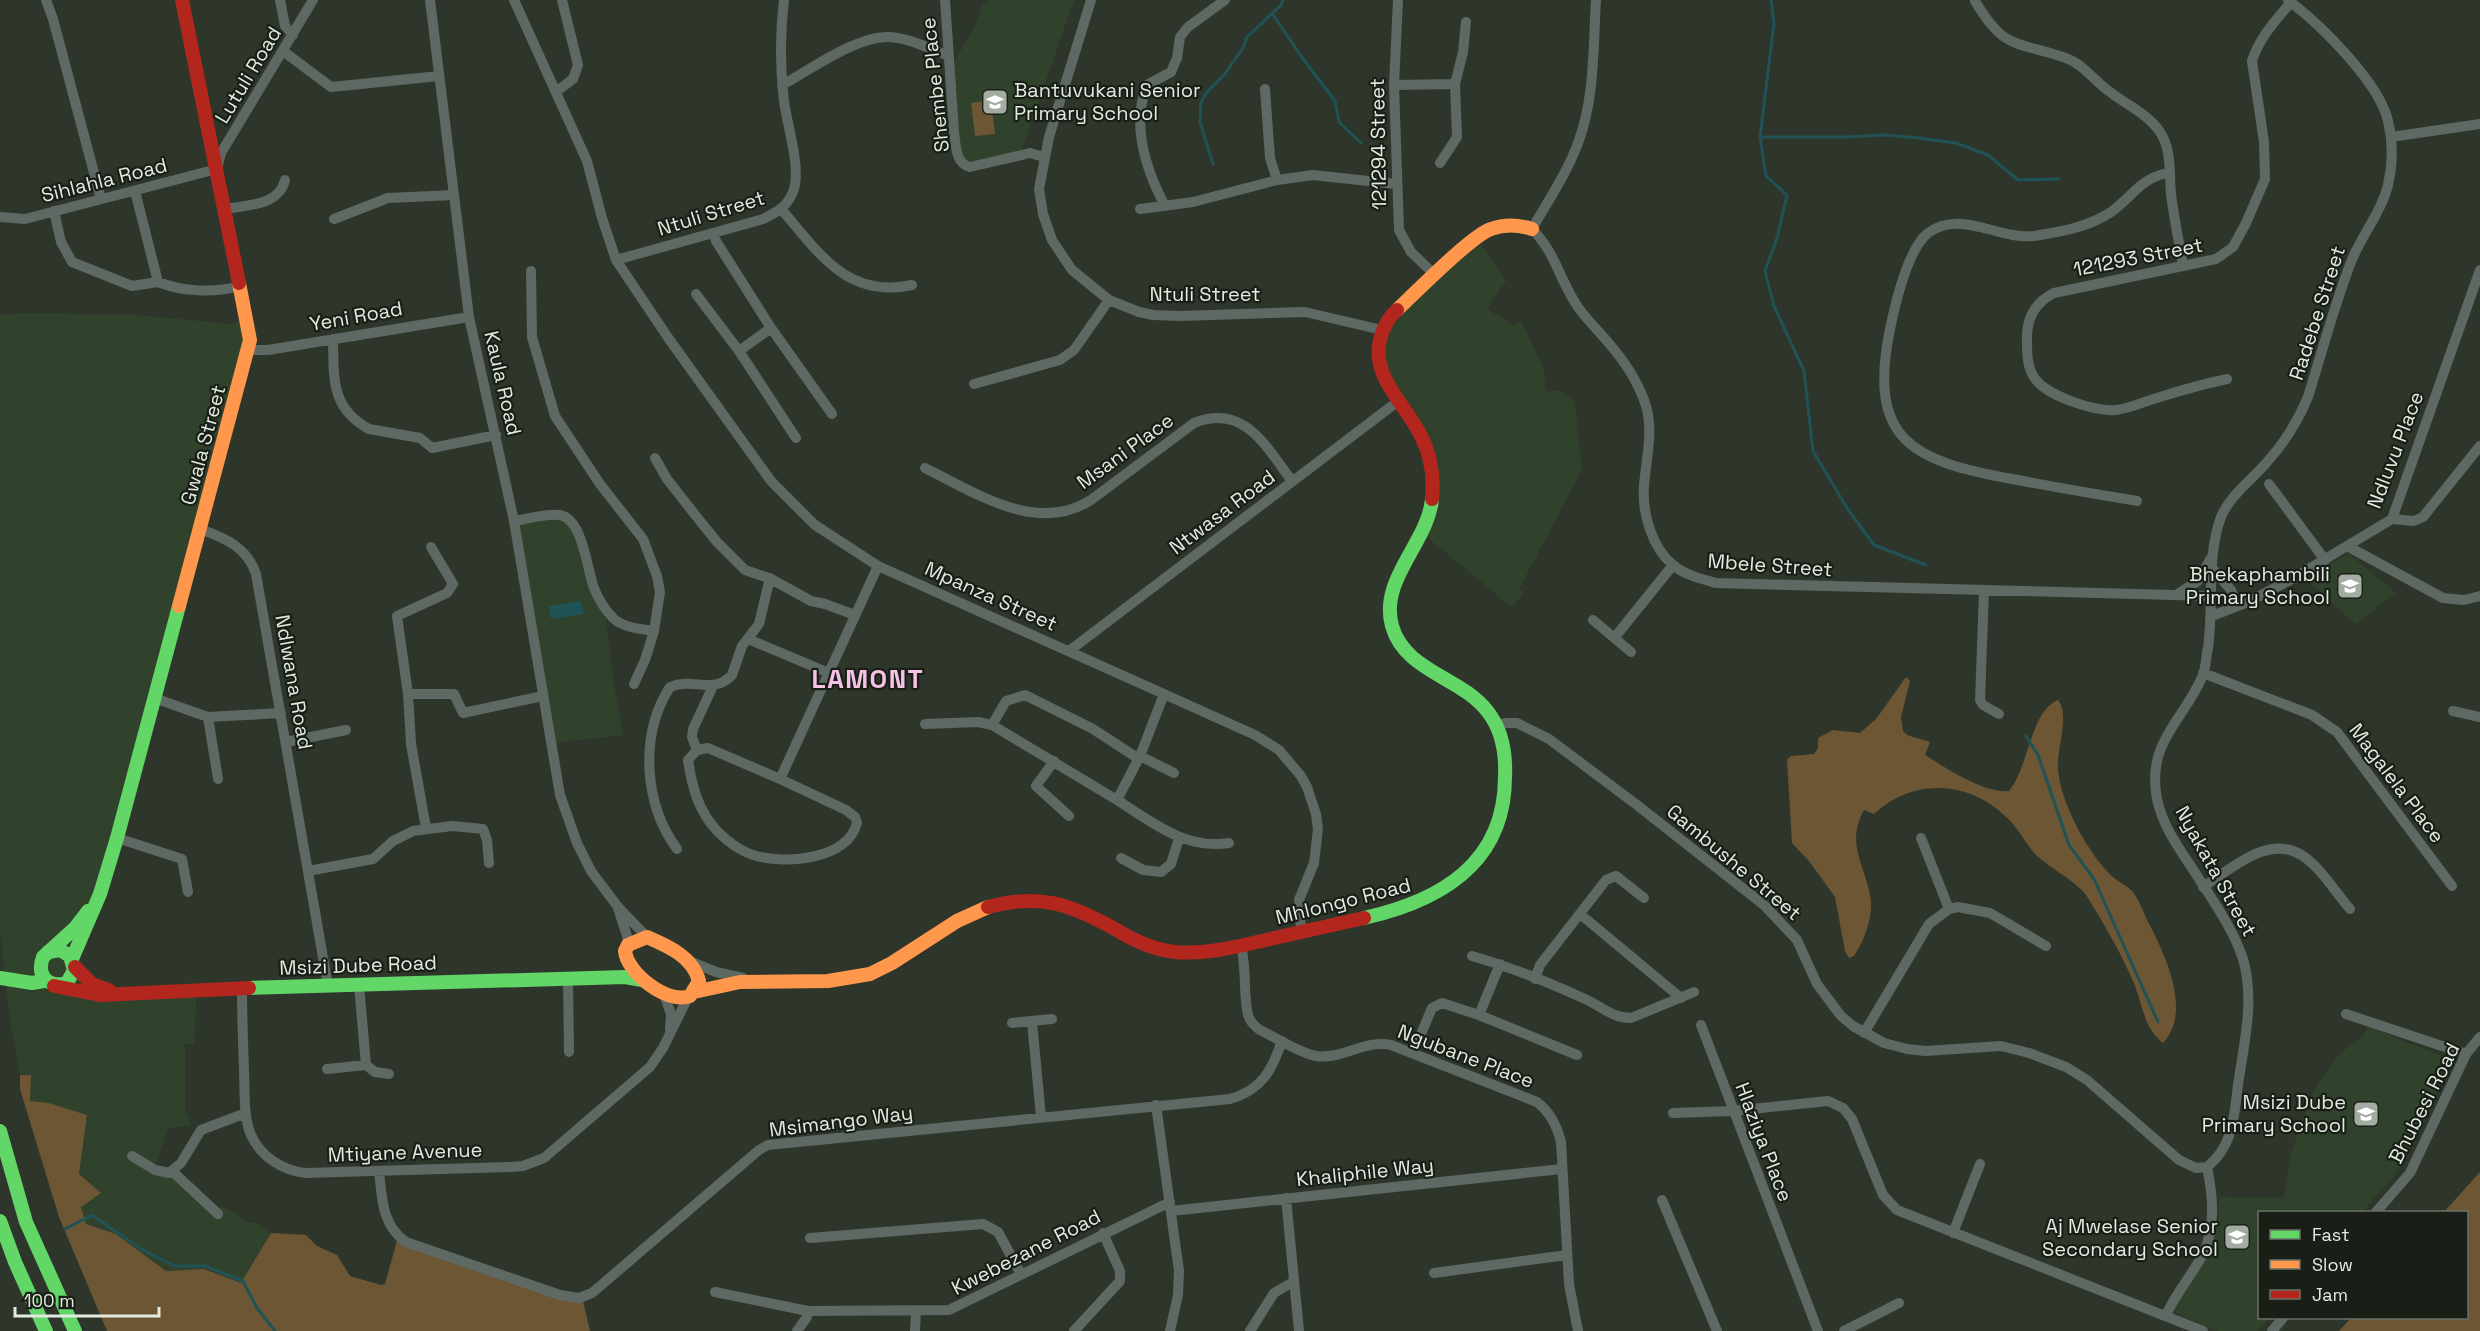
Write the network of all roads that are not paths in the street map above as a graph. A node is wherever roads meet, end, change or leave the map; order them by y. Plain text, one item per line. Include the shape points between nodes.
1 (46, 0) edge
2 (182, 0) edge
3 (280, 0) edge
4 (313, 0) edge
5 (430, 0) edge
6 (514, 0) edge
7 (562, 0) edge
8 (784, 0) edge
9 (945, 0) edge
10 (1091, 0) edge
11 (1225, 0) edge
12 (1398, 0) edge
13 (1596, 0) edge
14 (1975, 1) edge
15 (2289, 1) edge
16 (1466, 22) dead end
17 (293, 35) junction
18 (283, 51) junction
19 (947, 56) junction
20 (439, 76) junction
21 (1455, 84) junction
22 (782, 85) junction
23 (1394, 85) junction
24 (1265, 89) dead end
25 (557, 91) junction
26 (2480, 124) edge
27 (2391, 137) junction
28 (1044, 157) junction
29 (1440, 163) dead end
30 (217, 169) junction
31 (2170, 172) junction
32 (285, 180) dead end
33 (1277, 180) junction
34 (1396, 184) junction
35 (135, 191) junction
36 (454, 195) junction
37 (101, 199) junction
38 (1165, 206) junction
39 (225, 209) junction
40 (1140, 209) dead end
41 (782, 210) junction
42 (54, 212) junction
43 (0, 217) edge
44 (334, 219) dead end
45 (1532, 229) junction
46 (714, 234) junction
47 (616, 260) junction
48 (2183, 266) junction
49 (2480, 270) edge
50 (531, 271) dead end
51 (1435, 275) junction
52 (158, 282) junction
53 (912, 285) dead end
54 (240, 286) junction
55 (696, 294) dead end
56 (1109, 300) junction
57 (469, 316) junction
58 (771, 328) junction
59 (1382, 330) junction
60 (333, 339) junction
61 (249, 350) junction
62 (739, 351) junction
63 (2226, 379) dead end
64 (974, 384) dead end
65 (1397, 402) junction
66 (832, 414) dead end
67 (496, 435) junction
68 (796, 438) dead end
69 (2480, 446) edge
70 (655, 458) dead end
71 (925, 468) dead end
72 (1292, 482) junction
73 (2269, 484) dead end
74 (2137, 501) dead end
75 (2392, 519) junction
76 (514, 521) junction
77 (200, 529) junction
78 (2347, 546) junction
79 (431, 547) dead end
80 (2213, 555) junction
81 (2325, 560) junction
82 (1673, 565) junction
83 (878, 566) junction
84 (2213, 569) junction
85 (770, 578) junction
86 (1984, 591) junction
87 (2212, 596) junction
88 (2480, 596) edge
89 (2172, 597) junction
90 (2238, 605) junction
91 (855, 615) junction
92 (2212, 616) junction
93 (1593, 620) dead end
94 (654, 631) junction
95 (1615, 637) junction
96 (748, 639) junction
97 (1069, 651) junction
98 (1631, 652) dead end
99 (2203, 673) junction
100 (829, 674) junction
101 (634, 684) dead end
102 (713, 687) junction
103 (408, 694) junction
104 (1164, 694) junction
105 (543, 696) junction
106 (154, 698) junction
107 (2453, 711) dead end
108 (281, 714) junction
109 (1999, 714) dead end
110 (208, 717) junction
111 (2480, 717) edge
112 (925, 724) dead end
113 (992, 725) junction
114 (1497, 727) junction
115 (346, 730) dead end
116 (285, 741) junction
117 (697, 750) junction
118 (1140, 758) junction
119 (1054, 761) junction
120 (1174, 773) dead end
121 (218, 779) dead end
122 (780, 779) junction
123 (1117, 800) junction
124 (1069, 816) dead end
125 (426, 828) junction
126 (117, 838) junction
127 (1179, 838) junction
128 (1921, 838) dead end
129 (1229, 843) dead end
130 (677, 849) dead end
131 (1121, 858) dead end
132 (489, 863) dead end
133 (308, 871) junction
134 (2452, 886) dead end
135 (2203, 887) junction
136 (188, 892) dead end
137 (100, 894) junction
138 (1644, 898) dead end
139 (618, 907) junction
140 (1949, 909) junction
141 (2350, 909) dead end
142 (1580, 914) junction
143 (1301, 932) junction
144 (648, 938) junction
145 (1241, 946) junction
146 (2046, 946) dead end
147 (626, 950) junction
148 (1472, 956) dead end
149 (44, 958) junction
150 (689, 961) junction
151 (73, 963) junction
152 (1500, 964) junction
153 (4, 978) edge
154 (568, 978) junction
155 (590, 979) junction
156 (1535, 979) junction
157 (642, 980) junction
158 (756, 981) junction
159 (49, 983) junction
160 (359, 985) junction
161 (328, 986) junction
162 (242, 988) junction
163 (127, 992) junction
164 (1694, 992) dead end
165 (664, 994) junction
166 (691, 994) junction
167 (1681, 998) junction
168 (2346, 1014) dead end
169 (1479, 1016) junction
170 (1052, 1019) dead end
171 (1032, 1022) junction
172 (1012, 1023) dead end
173 (1701, 1025) dead end
174 (1864, 1033) junction
175 (669, 1035) junction
176 (2480, 1037) edge
177 (1282, 1041) junction
178 (569, 1052) dead end
179 (1413, 1053) junction
180 (2466, 1054) junction
181 (1577, 1055) dead end
182 (366, 1065) junction
183 (327, 1069) dead end
184 (389, 1074) dead end
185 (1156, 1105) junction
186 (1732, 1111) junction
187 (246, 1113) junction
188 (1673, 1113) dead end
189 (1041, 1117) junction
190 (0, 1131) edge
191 (132, 1156) dead end
192 (1980, 1164) dead end
193 (2208, 1167) junction
194 (1562, 1169) junction
195 (172, 1171) junction
196 (379, 1171) junction
197 (1286, 1198) junction
198 (1662, 1200) dead end
199 (1171, 1206) junction
200 (2377, 1211) edge
201 (218, 1215) dead end
202 (0, 1221) edge
203 (1103, 1233) junction
204 (1953, 1233) junction
205 (810, 1239) dead end
206 (1567, 1255) junction
207 (1434, 1273) dead end
208 (1021, 1274) junction
209 (1293, 1282) junction
210 (715, 1292) dead end
211 (1899, 1303) dead end
212 (808, 1311) junction
213 (916, 1312) junction
214 (2166, 1315) junction
215 (2281, 1319) edge
216 (46, 1331) edge
217 (75, 1331) edge
218 (797, 1331) edge
219 (915, 1331) edge
220 (1074, 1331) edge
221 (1170, 1331) edge
222 (1250, 1331) edge
223 (1299, 1331) edge
224 (1578, 1331) edge
225 (1716, 1331) edge
226 (1818, 1331) edge
227 (1844, 1331) edge
228 (2203, 1331) edge
229 (2272, 1331) edge

1 - 37 street
2 - 30 main road, Gwala Street
3 - 17 street via 285,26
4 - 17 street, Lutuli Road
5 - 20 street, Kaula Road
6 - 25 street, Mpanza Street
7 - 25 street via 578,65 573,78
8 - 22 street, Ntuli Street
9 - 19 street, Shembe Place
10 - 28 street, Ntuli Street
11 - 38 street via 1188,27 1180,37 1175,67 1147,85 1143,94 1144,154 1151,180
12 - 23 street, 121294 Street
13 - 45 street via 1582,132
14 - 31 street via 2003,37 2019,46 2076,63 2151,122 2164,141
15 - 27 street, Radebe Street via 2337,45 2365,78 2384,111
15 - 48 street, 121293 Street via 2252,61 2264,142 2265,179 2230,251 2216,260
16 - 21 street
17 - 18 street, Lutuli Road
18 - 20 street via 334,87
18 - 30 street, Lutuli Road via 221,153
19 - 22 street via 906,40 882,37 851,47
19 - 28 street, Shembe Place via 957,153 964,166 1030,153
20 - 36 street, Kaula Road
21 - 23 street
21 - 29 street via 1457,137
22 - 41 street, Ntuli Street via 796,172 794,192
23 - 34 street, 121294 Street
24 - 33 street via 1270,158
25 - 47 street, Mpanza Street via 587,160
26 - 27 street
27 - 80 street, Radebe Street via 2388,187 2351,262 2308,397 2282,445 2241,488 2222,516
28 - 56 street, Ntuli Street via 1039,189 1052,240 1072,270
30 - 35 street, Sihlahla Road
30 - 39 main road, Gwala Street
31 - 48 street
31 - 74 street via 2152,176 2110,213 2083,226 2023,237 1954,224 1927,234 1917,246 1905,277 1886,349 1885,402 1903,437 1917,450 1944,463 1988,475
32 - 39 street via 272,200
33 - 34 street via 1312,175
33 - 38 street
34 - 51 street, 121294 Street via 1403,240
35 - 37 street, Sihlahla Road
35 - 52 street
36 - 44 street via 388,198
36 - 57 street, Kaula Road
37 - 42 street, Sihlahla Road
38 - 40 street
39 - 54 main road, Gwala Street
41 - 46 street, Ntuli Street
41 - 53 street via 842,275 876,286
42 - 43 street, Sihlahla Road via 15,220
42 - 52 street via 61,242 72,262 132,286
45 - 51 main road via 1517,225 1490,229
45 - 82 street, Mbele Street via 1556,260 1575,304 1619,354 1637,382 1650,436 1644,487 1647,521 1660,549
46 - 47 street, Ntuli Street
46 - 58 street
47 - 83 street, Mpanza Street via 771,481 815,525
48 - 63 street, 121293 Street via 2045,298 2030,315 2027,359 2037,381 2060,396 2093,409 2130,408
49 - 75 street, Ndluvu Place
50 - 94 street via 532,337 549,400 555,416 600,484 643,539 660,592
51 - 59 main road via 1387,320
52 - 54 street via 204,290
54 - 61 main road, Gwala Street
55 - 62 street
56 - 59 street, Ntuli Street via 1162,316 1305,312
56 - 64 street via 1074,350 1060,360
57 - 60 street, Yeni Road
57 - 67 street, Kaula Road
58 - 62 street
58 - 66 street
59 - 65 main road, Mhlongo Road via 1377,351 1379,369
60 - 61 street, Yeni Road
60 - 67 street via 338,400 362,425 420,438 432,448
61 - 77 main road, Gwala Street
62 - 68 street
65 - 72 street, Ntwasa Road
65 - 114 main road, Mhlongo Road via 1418,430 1434,479 1433,499 1423,533 1393,582 1388,612 1392,629 1415,660 1481,702
67 - 76 street, Kaula Road
69 - 75 street via 2423,517
70 - 85 street via 717,542 745,570
71 - 72 street, Msani Place via 1022,511 1060,513 1091,500 1194,423 1218,418 1247,427 1266,445
72 - 97 street, Ntwasa Road
73 - 81 street
75 - 78 street, Ndluvu Place
76 - 94 street via 561,515 568,519 576,529 594,589 605,607 624,624
76 - 105 street, Kaula Road
77 - 106 main road, Gwala Street
77 - 108 street, Ndlwana Road via 232,542 253,566
78 - 81 street, Ndluvu Place
78 - 88 street via 2443,598 2464,600
79 - 103 street via 453,584 447,593 397,616
80 - 84 street, Radebe Street
80 - 89 street via 2198,581
81 - 90 street, Ndluvu Place
82 - 86 street, Mbele Street via 1716,583
82 - 95 street
83 - 91 street
83 - 97 street, Mpanza Street
84 - 87 street, Radebe Street
84 - 90 street
85 - 91 street via 811,601
85 - 96 street via 759,624
86 - 89 street, Mbele Street
86 - 109 street via 1980,700
87 - 89 street, Mbele Street
87 - 92 street, Radebe Street
90 - 92 street, Ndluvu Place
91 - 100 street
92 - 99 street, Nyakata Street
93 - 95 street
94 - 101 street
95 - 98 street
96 - 100 street
96 - 102 street via 732,675
97 - 104 street, Mpanza Street
99 - 134 street, Magalela Place via 2312,715 2337,732
99 - 135 street, Nyakata Street via 2162,745 2156,780 2166,828
100 - 122 street
102 - 117 street via 693,729
102 - 130 street via 686,682 670,687 652,730 651,783 661,821
103 - 105 street via 454,694 463,713
103 - 125 street via 411,744
104 - 118 street
104 - 143 street, Mpanza Street via 1269,743 1289,759 1301,776 1312,799 1318,829 1314,863 1299,900
105 - 139 street, Kaula Road via 569,825 588,865
106 - 110 street
106 - 126 main road, Gwala Street
107 - 111 street
108 - 110 street
108 - 116 street, Ndlwana Road
110 - 121 street
112 - 113 street
113 - 118 street via 1006,701 1025,695
113 - 119 street
114 - 143 main road, Mhlongo Road via 1506,780 1499,822 1481,855 1465,873 1437,895 1415,904
114 - 174 street, Gambushe Street via 1517,723 1549,739 1764,906 1797,940 1828,1000 1841,1016
115 - 116 street
116 - 133 street, Ndlwana Road
117 - 122 street via 708,748
117 - 122 street via 688,760 693,792 704,815 719,833 748,853 803,859 833,849 850,837 857,823 855,817
118 - 120 street
118 - 123 street
119 - 123 street
119 - 124 street via 1036,786
123 - 127 street
125 - 132 street via 483,830
125 - 133 street via 404,834 373,859
126 - 136 street via 182,860
126 - 137 main road, Gwala Street
127 - 129 street via 1206,845
127 - 131 street via 1171,864 1161,872 1143,870
128 - 140 street
133 - 161 street, Ndlwana Road
135 - 141 street via 2251,855 2282,850 2307,860
135 - 193 street, Nyakata Street via 2242,956 2248,997 2232,1127 2223,1152
137 - 149 main road, Gwala Street via 75,928
137 - 151 main road, Gwala Street
138 - 142 street via 1621,879 1611,877
139 - 144 street, Kaula Road
139 - 147 street, Kaula Road via 627,936
140 - 146 street via 1990,913
140 - 174 street via 1929,924
142 - 156 street via 1540,965
142 - 167 street
143 - 145 main road, Mhlongo Road
144 - 147 main road via 635,940
144 - 150 main road
145 - 158 main road, Mhlongo Road via 1202,952 1161,950 1064,904 1017,901 966,914 887,967 870,974 822,981
145 - 177 street, Ngubane Place via 1248,1016 1254,1025
147 - 155 main road via 611,967
147 - 157 main road via 628,965
148 - 152 street
149 - 151 main road via 60,950
149 - 153 main road, Msizi Dube Road
149 - 159 main road via 41,975
150 - 158 street, Mhlongo Road
150 - 166 main road via 699,975
151 - 159 main road via 67,983
151 - 163 main road, Msizi Dube Road via 97,987
152 - 156 street
152 - 169 street
153 - 159 main road, Msizi Dube Road
154 - 155 main road, Msizi Dube Road
154 - 160 main road, Msizi Dube Road
154 - 178 street
155 - 157 main road, Msizi Dube Road
156 - 167 street via 1621,1018 1631,1018
157 - 165 main road
158 - 166 main road, Mhlongo Road via 728,983
159 - 163 main road, Msizi Dube Road via 89,994
160 - 161 main road, Msizi Dube Road
160 - 182 street
161 - 162 main road, Msizi Dube Road
162 - 163 main road, Msizi Dube Road
162 - 187 street, Mtiyane Avenue
164 - 167 street
165 - 166 main road via 678,999
165 - 175 street via 671,1014
166 - 175 street, Mtiyane Avenue
168 - 180 street
169 - 179 street via 1449,1004 1438,1004 1432,1008
169 - 181 street
170 - 171 street
171 - 172 street
171 - 189 street
173 - 186 street, Hlaziya Place
174 - 193 street, Gambushe Street via 1884,1043 1925,1051 2001,1046 2066,1067 2087,1080 2179,1160 2196,1168
175 - 196 street, Mtiyane Avenue via 641,1076 544,1158 511,1167
176 - 180 street, Bhubesi Road
177 - 179 street, Ngubane Place via 1315,1056 1384,1043
177 - 185 street, Msimango Way via 1273,1066 1251,1091 1230,1099
179 - 194 street, Ngubane Place via 1544,1107 1558,1128
180 - 200 street, Bhubesi Road via 2409,1173
182 - 183 street
182 - 184 street via 375,1072
185 - 189 street, Msimango Way
185 - 199 street
186 - 188 street
186 - 204 street via 1820,1101 1835,1103 1852,1119 1888,1203
186 - 226 street, Hlaziya Place
187 - 195 street via 201,1130
187 - 196 street, Mtiyane Avenue via 257,1144 282,1167 305,1173
189 - 196 street, Msimango Way via 768,1145 592,1293 579,1298 542,1290 406,1242 387,1222
190 - 217 main road via 26,1222
191 - 195 street via 164,1173
192 - 204 street
193 - 214 street via 2214,1197 2209,1233 2203,1253
194 - 197 street, Khaliphile Way
194 - 206 street, Ngubane Place
195 - 201 street
197 - 199 street, Khaliphile Way
197 - 209 street
198 - 225 street
199 - 203 street, Kwebezane Road
199 - 221 street via 1179,1271
202 - 216 main road
203 - 208 street, Kwebezane Road
203 - 220 street via 1121,1277
204 - 214 street
205 - 208 street via 983,1224 998,1232
206 - 207 street
206 - 224 street, Ngubane Place
208 - 213 street, Kwebezane Road via 957,1308
209 - 222 street via 1274,1293
209 - 223 street
210 - 212 street, Kwebezane Road
211 - 227 street
212 - 213 street, Kwebezane Road
212 - 218 street
213 - 219 street
214 - 228 street
215 - 229 street

